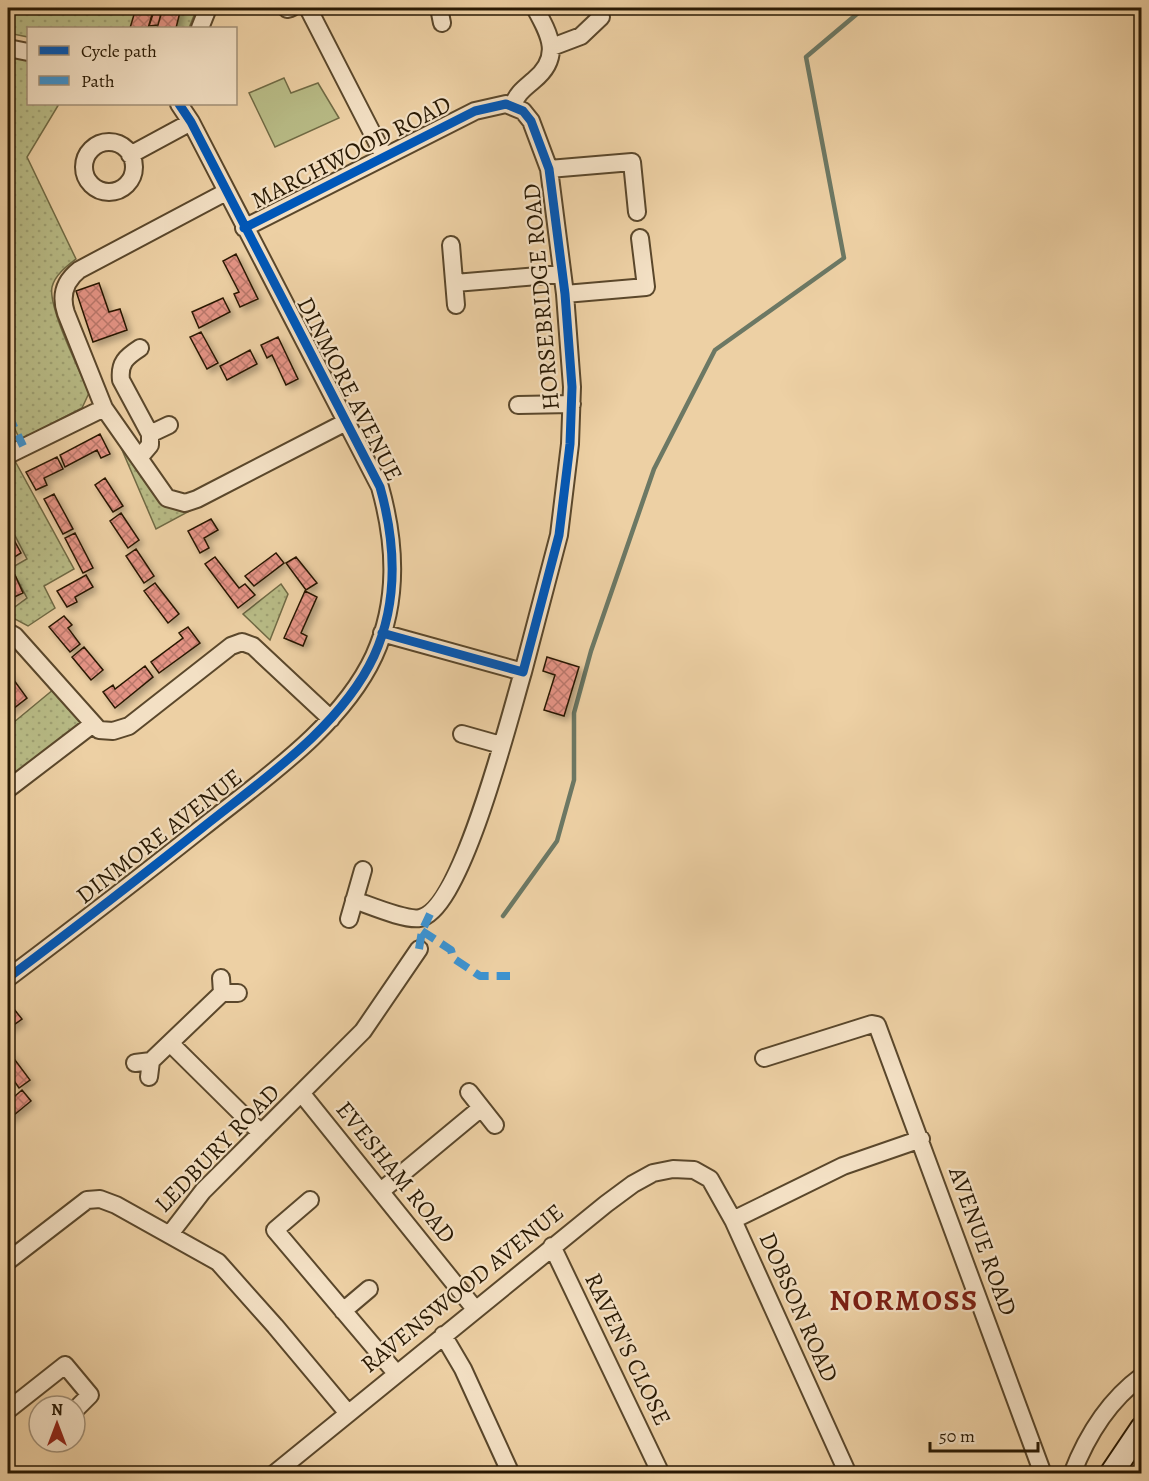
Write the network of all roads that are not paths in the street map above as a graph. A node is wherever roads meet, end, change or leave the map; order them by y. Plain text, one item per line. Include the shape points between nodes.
1 (208, 8) edge
2 (308, 8) edge
3 (535, 8) edge
4 (601, 17) dead end
5 (200, 27) edge
6 (552, 47) junction
7 (8, 48) edge
8 (27, 52) edge
9 (180, 105) edge
10 (513, 105) junction
11 (191, 122) junction
12 (130, 155) dead end
13 (384, 156) junction
14 (549, 169) junction
15 (226, 192) junction
16 (637, 212) dead end
17 (244, 228) junction
18 (640, 238) dead end
19 (451, 245) dead end
20 (562, 274) junction
21 (454, 283) junction
22 (565, 294) junction
23 (456, 305) dead end
24 (140, 348) dead end
25 (572, 404) junction
26 (518, 405) dead end
27 (104, 408) junction
28 (348, 421) junction
29 (169, 425) dead end
30 (150, 434) junction
31 (8, 455) edge
32 (139, 458) junction
33 (8, 632) edge
34 (382, 633) junction
35 (523, 672) junction
36 (331, 719) junction
37 (93, 724) junction
38 (462, 734) dead end
39 (501, 745) junction
40 (8, 789) edge
41 (363, 870) dead end
42 (354, 900) junction
43 (348, 919) dead end
44 (419, 949) dead end
45 (8, 978) edge
46 (227, 988) dead end
47 (171, 1044) junction
48 (764, 1058) dead end
49 (145, 1067) dead end
50 (469, 1092) dead end
51 (303, 1094) junction
52 (481, 1108) junction
53 (495, 1125) dead end
54 (261, 1133) junction
55 (921, 1139) junction
56 (694, 1170) joint
57 (381, 1191) junction
58 (310, 1200) dead end
59 (733, 1220) junction
60 (170, 1234) junction
61 (552, 1246) junction
62 (8, 1261) edge
63 (369, 1289) dead end
64 (475, 1309) junction
65 (343, 1311) junction
66 (443, 1335) junction
67 (396, 1373) junction
68 (1142, 1376) edge
69 (28, 1394) edge
70 (27, 1395) edge
71 (87, 1398) edge
72 (8, 1410) edge
73 (346, 1412) junction
74 (1142, 1428) edge
75 (274, 1473) edge
76 (511, 1473) edge
77 (660, 1473) edge
78 (848, 1473) edge
79 (1043, 1473) edge
80 (1072, 1473) edge
81 (1111, 1473) edge

1 - 5 street
2 - 13 street
3 - 6 street
4 - 6 street via 581,36
6 - 10 street via 545,71 518,94
7 - 8 street
9 - 11 street, DINMORE AVENUE
10 - 13 street, MARCHWOOD ROAD via 476,111
10 - 14 street, HORSEBRIDGE ROAD via 531,122
11 - 12 street
11 - 15 street, DINMORE AVENUE
13 - 17 street, MARCHWOOD ROAD
14 - 16 street via 632,162
14 - 20 street, HORSEBRIDGE ROAD
15 - 17 street, DINMORE AVENUE
15 - 27 street via 79,270 65,287 62,302
17 - 28 street, DINMORE AVENUE
18 - 22 street via 646,287
19 - 21 street
20 - 21 street
20 - 22 street, HORSEBRIDGE ROAD
21 - 23 street
22 - 25 street, HORSEBRIDGE ROAD
24 - 30 street via 122,362 120,380
25 - 26 street, HORSEBRIDGE ROAD
25 - 35 street, HORSEBRIDGE ROAD via 559,535
27 - 31 street
27 - 32 street
28 - 32 street via 185,503 167,498
28 - 34 street, DINMORE AVENUE via 380,487 389,523 394,575
29 - 30 street
30 - 32 street via 150,445
33 - 37 street
34 - 35 street
34 - 36 street, DINMORE AVENUE via 366,672
35 - 39 street, HORSEBRIDGE ROAD
36 - 37 street via 253,646 242,642 231,646 129,726 106,731
36 - 45 street, DINMORE AVENUE via 254,786
37 - 40 street
38 - 39 street
39 - 42 street, HORSEBRIDGE ROAD via 472,837 438,907 430,914 414,918
41 - 42 street
42 - 43 street
44 - 51 street, LEDBURY ROAD via 363,1031
46 - 47 street
47 - 49 street
47 - 54 street
48 - 55 street, AVENUE ROAD via 877,1025
50 - 52 street
51 - 54 street, LEDBURY ROAD
51 - 57 street, EVESHAM ROAD
52 - 53 street
52 - 57 street
54 - 60 street, LEDBURY ROAD via 203,1191
55 - 59 street via 843,1166
55 - 79 street, AVENUE ROAD
56 - 59 street, DOBSON ROAD via 710,1179
56 - 61 street, RAVENSWOOD AVENUE via 653,1173
57 - 64 street, EVESHAM ROAD
58 - 65 street via 274,1230
59 - 78 street, DOBSON ROAD
60 - 62 street, LEDBURY ROAD via 116,1205 100,1199 87,1200
60 - 73 street via 218,1262
61 - 64 street, RAVENSWOOD AVENUE
61 - 77 street, RAVEN'S CLOSE
63 - 65 street
64 - 66 street, RAVENSWOOD AVENUE
65 - 67 street
66 - 67 street, RAVENSWOOD AVENUE
66 - 76 street
67 - 73 street, RAVENSWOOD AVENUE
68 - 80 street via 1095,1424
69 - 71 street via 65,1365 90,1395
70 - 72 street
73 - 75 street, RAVENSWOOD AVENUE
74 - 81 main road

